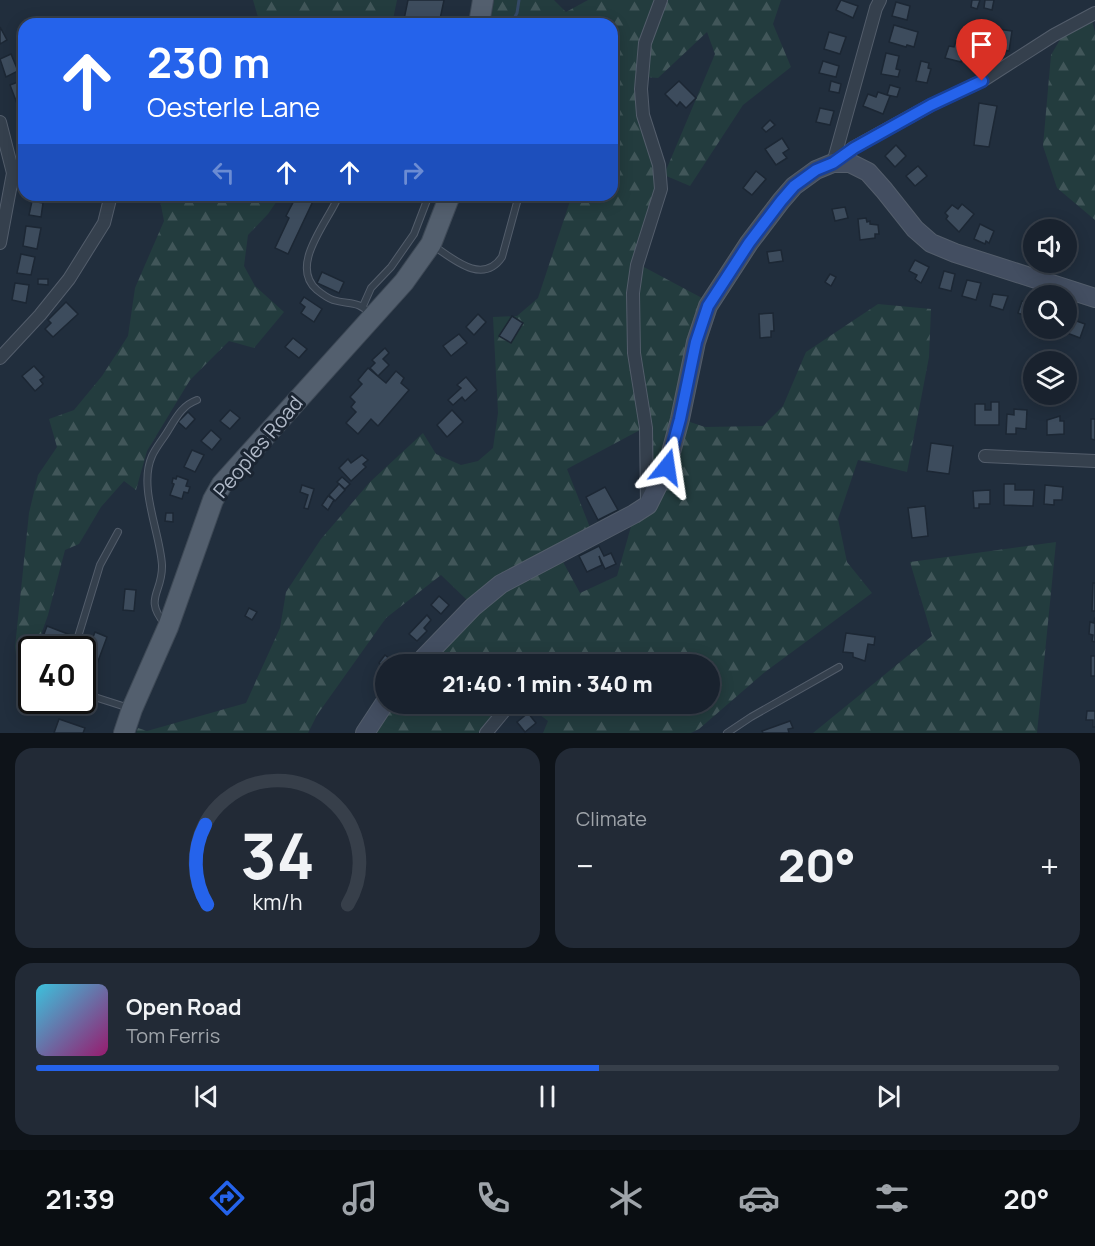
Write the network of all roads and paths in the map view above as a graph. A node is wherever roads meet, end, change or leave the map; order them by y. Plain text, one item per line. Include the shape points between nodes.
1 (483, 0) edge
2 (661, 0) edge
3 (880, 0) edge
4 (1095, 13) edge
5 (480, 18) edge
6 (0, 122) edge
7 (833, 163) junction
8 (110, 201) edge
9 (335, 201) edge
10 (427, 201) edge
11 (448, 201) edge
12 (517, 201) edge
13 (0, 243) edge
14 (431, 244) junction
15 (1095, 298) edge
16 (368, 311) junction
17 (0, 358) edge
18 (197, 400) dead end
19 (985, 456) dead end
20 (1095, 461) edge
21 (648, 505) junction
22 (118, 532) dead end
23 (168, 627) junction
24 (78, 636) edge
25 (428, 654) edge
26 (839, 667) dead end
27 (96, 697) edge
28 (132, 709) junction
29 (377, 714) edge
30 (502, 714) edge
31 (124, 733) edge
32 (365, 733) edge
33 (486, 733) edge
34 (727, 733) edge

1 - 5 main road
2 - 21 street via 645,43 641,89 661,189 637,265 633,293 633,353 647,438
3 - 7 street
4 - 7 street
6 - 13 street via 13,173
7 - 15 street via 850,163 868,172 931,243
7 - 21 street via 807,175 781,201 708,306 667,467
8 - 17 street via 104,224 69,279
9 - 16 lane via 311,249 308,279 330,299
10 - 16 lane via 414,234 371,288
11 - 14 main road, Peoples Road
12 - 14 lane via 502,257 488,270 477,271
14 - 16 main road, Peoples Road via 404,282
16 - 23 main road, Peoples Road via 222,484 207,515
18 - 23 lane via 187,404 178,415 152,457 146,477 162,566 153,605
19 - 20 street
21 - 25 street via 501,584
22 - 24 lane via 100,565
23 - 28 main road, Peoples Road
26 - 34 lane
27 - 28 lane
28 - 31 main road, Peoples Road
29 - 32 street
30 - 33 street

